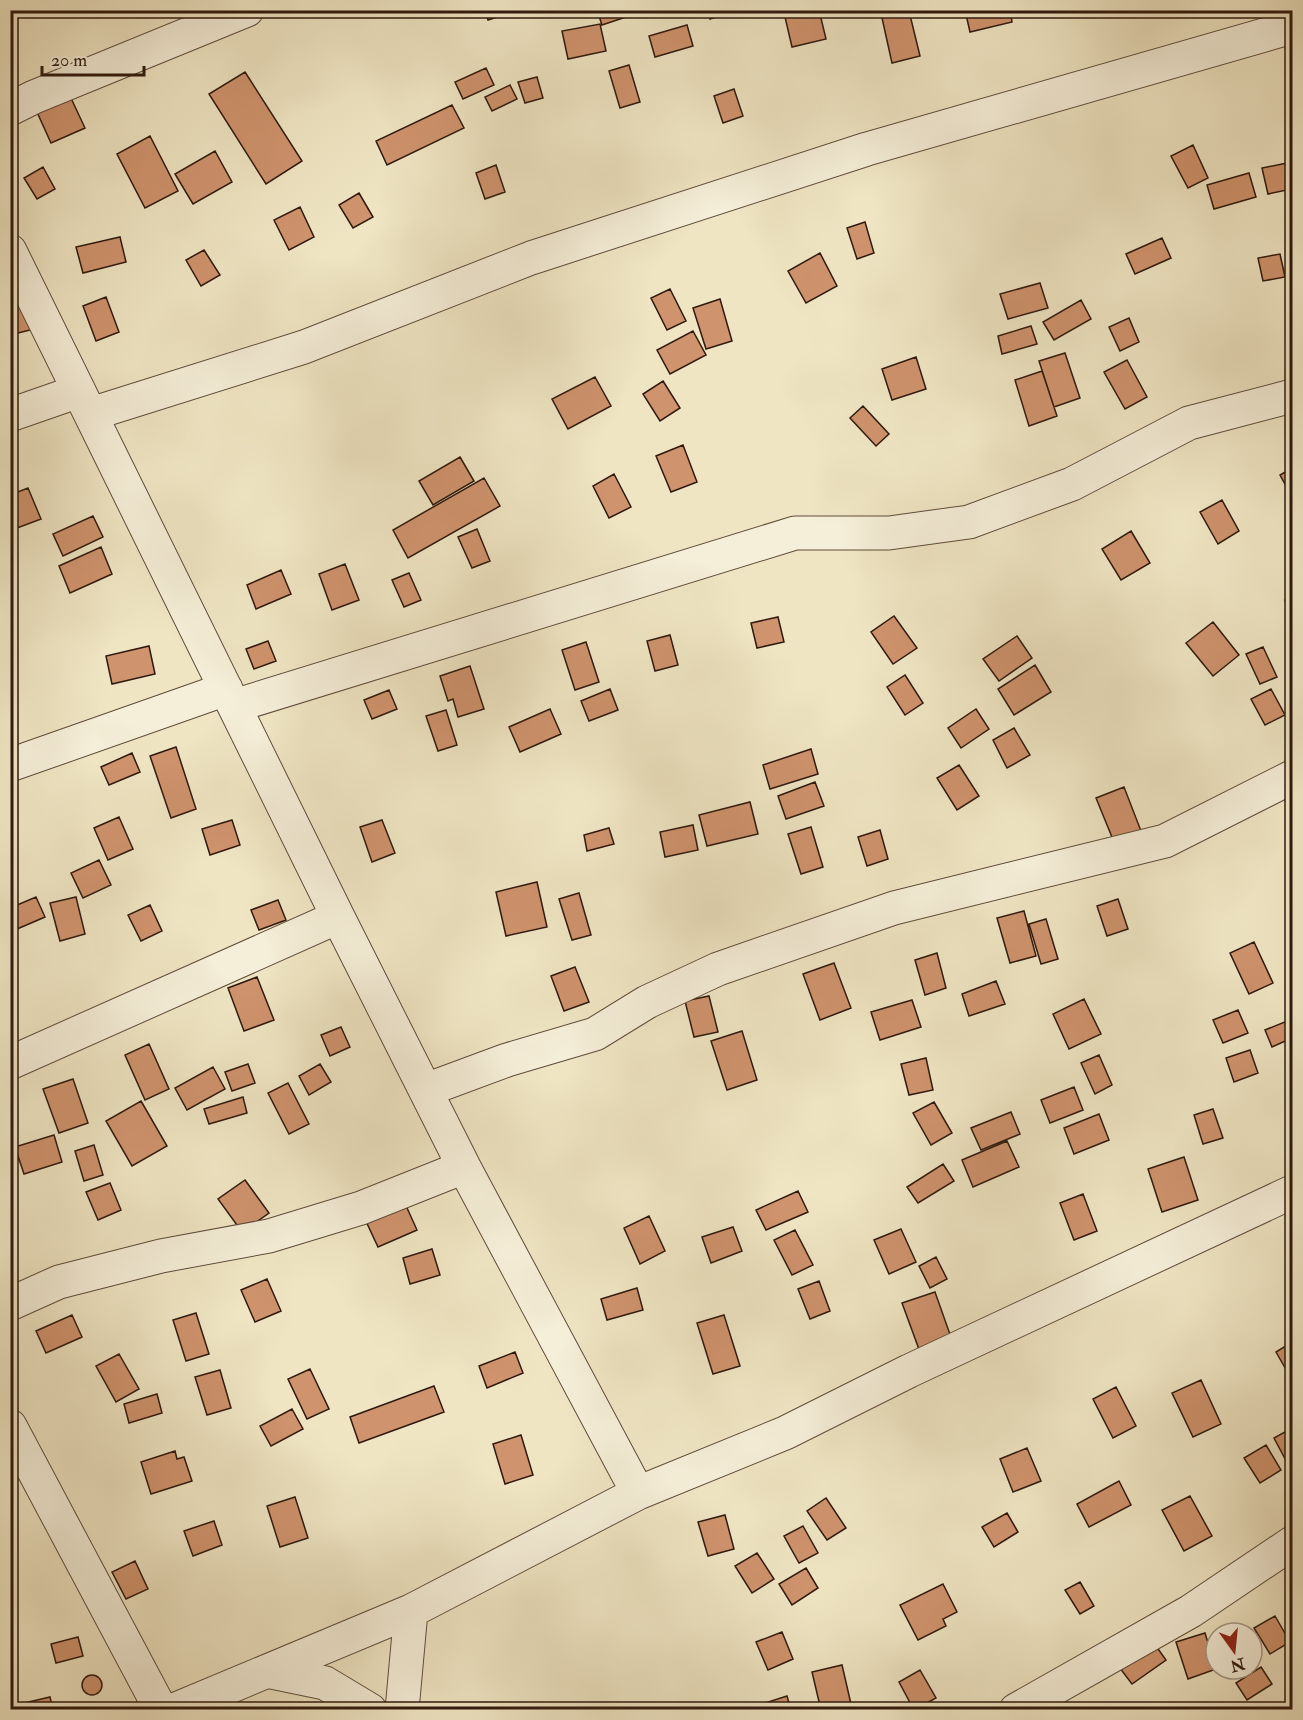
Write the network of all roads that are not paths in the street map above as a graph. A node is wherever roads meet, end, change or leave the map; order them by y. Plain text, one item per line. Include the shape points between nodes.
1 (248, 10) edge
2 (1293, 27) edge
3 (10, 109) edge
4 (10, 251) edge
5 (1293, 396) edge
6 (85, 403) junction
7 (10, 415) edge
8 (230, 698) junction
9 (10, 765) edge
10 (1293, 777) edge
11 (338, 917) junction
12 (10, 1063) edge
13 (426, 1090) junction
14 (464, 1167) junction
15 (1293, 1192) edge
16 (10, 1304) edge
17 (10, 1426) edge
18 (638, 1493) junction
19 (1293, 1543) edge
20 (411, 1611) junction
21 (267, 1671) junction
22 (161, 1710) edge
23 (174, 1710) edge
24 (370, 1710) edge
25 (402, 1710) edge
26 (1016, 1710) edge

1 - 3 street
2 - 6 street via 867,149 531,258 304,347
4 - 6 street
5 - 8 street via 1189,423 1072,484 969,522 889,533 795,533
6 - 7 street
6 - 8 street
8 - 9 street
8 - 11 street
10 - 13 street via 1165,841 894,908 718,969 647,1002 595,1034
11 - 12 street
11 - 13 street
13 - 14 street
14 - 16 street via 361,1208 270,1236 161,1256 59,1282
14 - 18 street
15 - 18 street via 784,1433
17 - 22 street
18 - 20 street
19 - 26 street via 1191,1611
20 - 21 street
20 - 25 street
21 - 23 street
21 - 24 street via 325,1683

